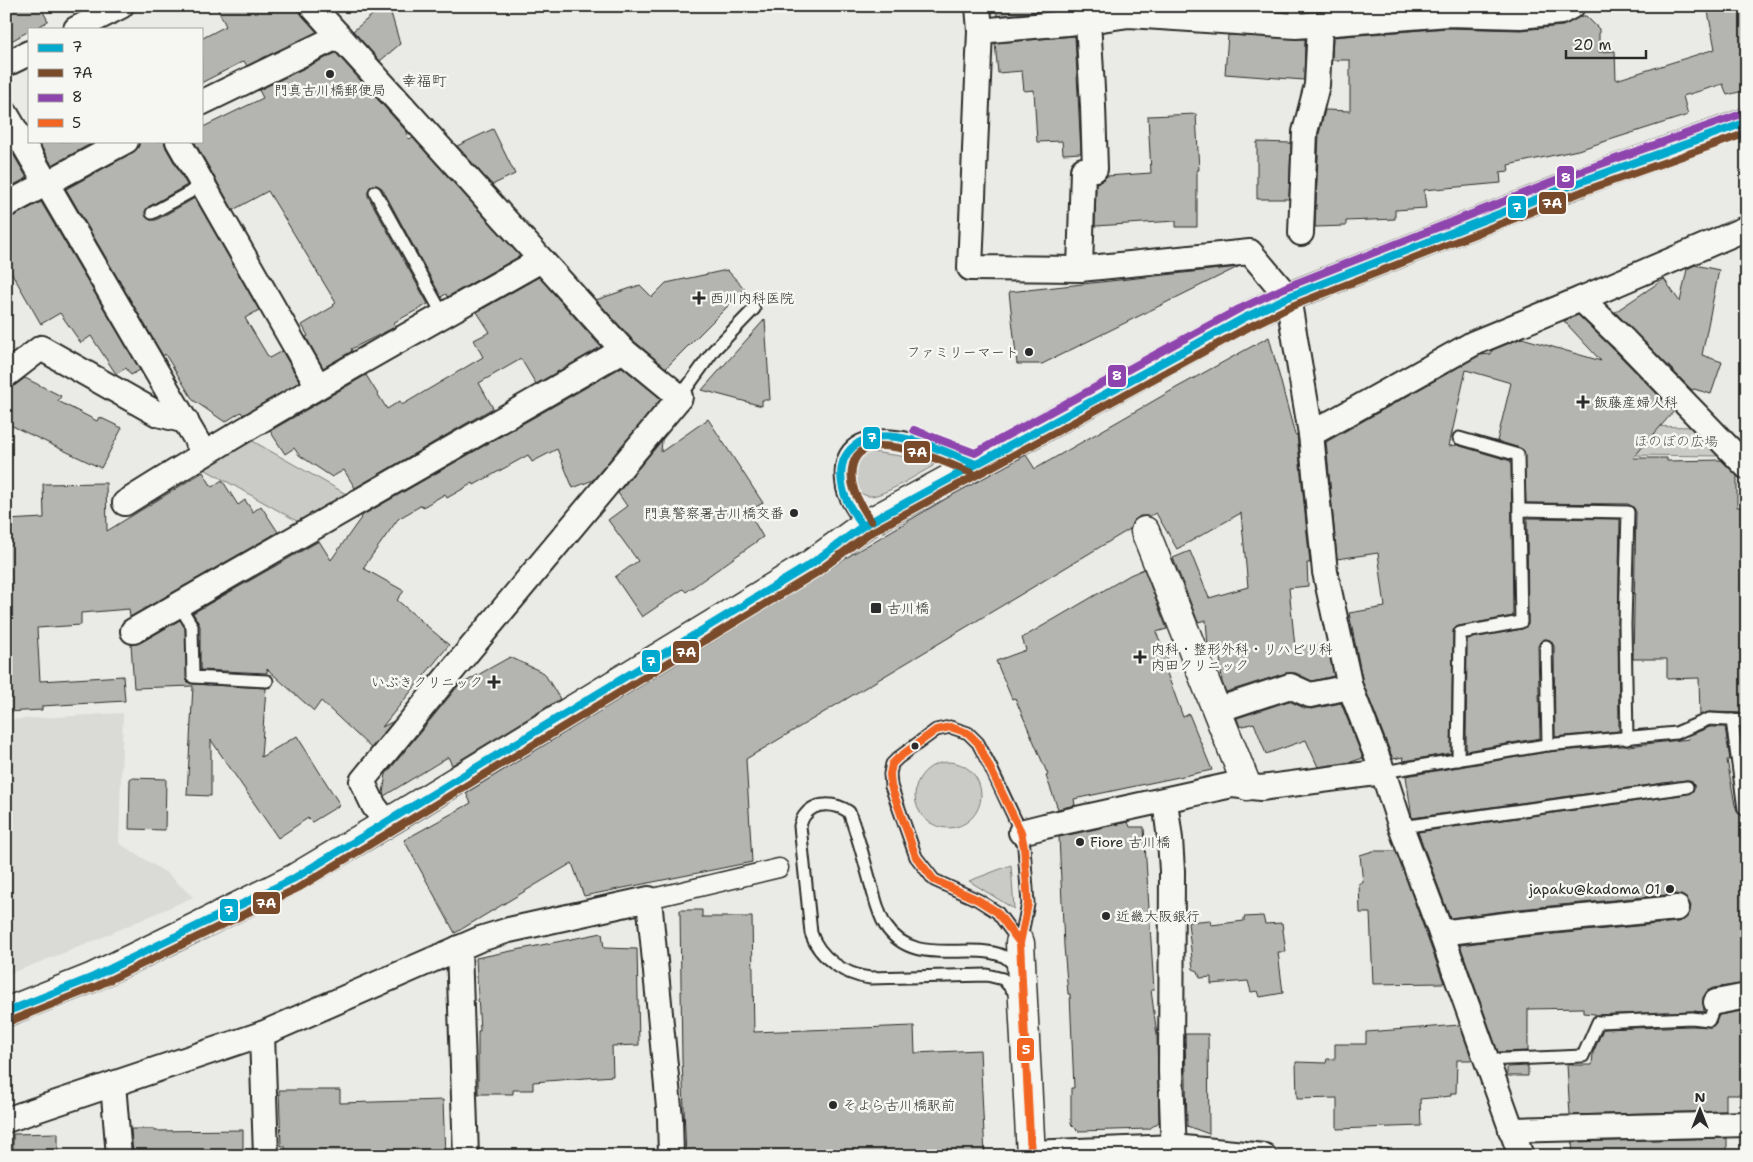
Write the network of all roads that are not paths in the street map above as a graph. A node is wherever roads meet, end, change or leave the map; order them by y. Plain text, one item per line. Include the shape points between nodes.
1 (120, 6) edge
2 (312, 6) edge
3 (978, 6) edge
4 (1572, 6) edge
5 (1129, 10) edge
6 (1520, 11) edge
7 (1296, 16) edge
8 (1088, 21) junction
9 (1320, 24) junction
10 (78, 28) edge
11 (980, 31) junction
12 (340, 36) junction
13 (28, 53) edge
14 (6, 64) edge
15 (202, 103) edge
16 (6, 114) edge
17 (1747, 122) edge
18 (124, 142) edge
19 (179, 142) edge
20 (47, 183) junction
21 (202, 185) junction
22 (375, 192) dead end
23 (6, 205) edge
24 (152, 213) dead end
25 (1747, 228) edge
26 (1301, 233) dead end
27 (541, 260) junction
28 (1080, 269) junction
29 (1288, 297) junction
30 (1581, 299) junction
31 (754, 309) dead end
32 (443, 315) junction
33 (623, 350) junction
34 (6, 375) edge
35 (318, 386) junction
36 (680, 397) junction
37 (186, 422) junction
38 (1311, 434) junction
39 (1459, 438) dead end
40 (204, 453) junction
41 (976, 464) junction
42 (1747, 467) edge
43 (125, 503) dead end
44 (1519, 510) junction
45 (863, 526) junction
46 (1145, 531) dead end
47 (179, 605) junction
48 (133, 631) dead end
49 (1546, 646) dead end
50 (267, 681) dead end
51 (1350, 687) junction
52 (1217, 710) junction
53 (1732, 720) junction
54 (1747, 721) edge
55 (1627, 739) junction
56 (1548, 745) junction
57 (1458, 760) junction
58 (1383, 772) junction
59 (1247, 786) junction
60 (1687, 787) dead end
61 (1165, 801) junction
62 (1744, 809) dead end
63 (387, 823) junction
64 (1401, 827) junction
65 (1021, 832) junction
66 (779, 868) dead end
67 (649, 899) junction
68 (1677, 908) dead end
69 (1441, 934) junction
70 (1020, 943) junction
71 (459, 948) junction
72 (1021, 971) junction
73 (1747, 996) edge
74 (1023, 1002) junction
75 (1716, 1002) joint
76 (6, 1012) edge
77 (262, 1034) junction
78 (1485, 1060) junction
79 (113, 1084) junction
80 (6, 1120) edge
81 (1747, 1124) edge
82 (1511, 1130) junction
83 (1174, 1151) edge
84 (1031, 1154) edge
85 (119, 1156) edge
86 (266, 1156) edge
87 (466, 1156) edge
88 (671, 1156) edge
89 (1264, 1156) edge
90 (1521, 1156) edge

1 - 10 street
2 - 12 street
3 - 11 street
4 - 6 street via 1562,12
5 - 7 street
5 - 8 street
6 - 9 street
7 - 9 street
8 - 11 street
8 - 28 street via 1095,170 1083,170
9 - 26 street via 1317,85 1305,132
11 - 28 street via 970,268
12 - 15 street
12 - 27 street
13 - 14 street
16 - 20 street
17 - 29 main road via 1580,182
18 - 20 street
19 - 21 street
20 - 23 street
20 - 37 street
21 - 24 lane
21 - 35 street
22 - 32 lane
25 - 30 street
27 - 32 street
27 - 33 street
28 - 29 street via 1250,252
29 - 38 street
29 - 41 main road via 1226,327
30 - 38 street via 1474,343
30 - 42 street
31 - 36 lane via 714,350
32 - 35 street
33 - 36 street
33 - 47 street
34 - 37 street via 40,348 158,414
35 - 40 street
36 - 63 street via 362,780 374,806
37 - 40 street
38 - 51 street via 1325,572
39 - 44 lane via 1518,455
40 - 43 street
41 - 45 main road
41 - 45 lane via 910,439 877,436 861,439 849,449 842,461 842,487
44 - 55 lane via 1628,512 1625,624
44 - 57 lane via 1521,622 1460,633
45 - 63 main road via 812,564
46 - 52 main road
47 - 48 street
47 - 50 lane via 192,626 193,678
49 - 56 lane
51 - 52 street via 1310,695 1290,686
51 - 58 street
52 - 59 main road
53 - 54 lane
53 - 55 lane via 1709,718 1676,733
53 - 62 lane
55 - 56 lane
56 - 57 lane
57 - 58 lane
58 - 59 street via 1261,788
58 - 64 street
59 - 61 street via 1232,785
60 - 64 lane
61 - 65 street
61 - 83 street via 1172,871
63 - 76 main road via 293,879 184,934 91,978
64 - 69 street
65 - 70 lane via 1028,904
65 - 70 lane via 978,743 968,733 950,727 936,730 892,764 891,786 916,857 934,880 997,912
66 - 67 street
67 - 71 street via 509,930
67 - 88 street
68 - 69 street
69 - 78 street
70 - 72 main road
71 - 77 street
71 - 87 street
72 - 74 main road
72 - 74 lane via 1005,957 991,952 936,952 901,941 886,926 878,910 849,812 831,805 817,806 804,815 800,826 812,933 817,946 830,960 842,969 870,978 988,975 1003,978
73 - 75 street
74 - 84 main road
75 - 78 lane via 1709,1020 1598,1022 1583,1056
77 - 79 street
77 - 86 street
78 - 82 street
79 - 80 street
79 - 85 street
81 - 82 street
82 - 90 street
83 - 84 street
83 - 89 street

